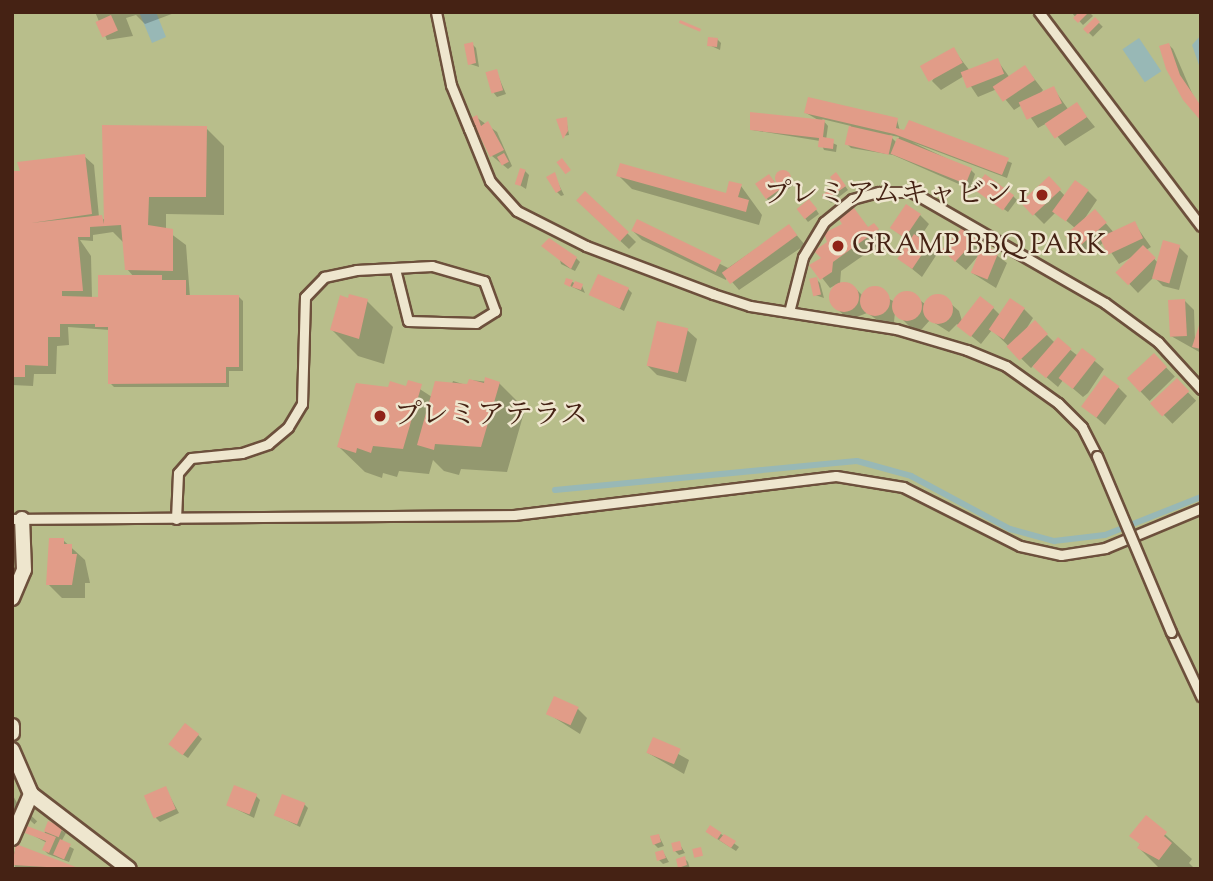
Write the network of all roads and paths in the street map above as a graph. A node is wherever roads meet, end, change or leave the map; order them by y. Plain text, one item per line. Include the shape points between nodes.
1 (436, 12) edge
2 (1039, 12) edge
3 (1201, 226) edge
4 (395, 269) junction
5 (789, 312) junction
6 (1201, 389) edge
7 (1201, 508) edge
8 (17, 519) edge
9 (176, 519) junction
10 (12, 598) edge
11 (1201, 696) edge
12 (12, 726) edge
13 (12, 733) edge
14 (12, 750) edge
15 (31, 794) junction
16 (12, 838) edge
17 (129, 869) edge

1 - 5 lane via 451,85 490,181 517,211 586,246 659,275 750,306
2 - 3 lane
4 - 4 lane via 432,266 484,281 495,311 476,323 408,321
4 - 9 lane via 324,277 305,297 302,404 288,427 268,444 242,453 191,458 178,473
5 - 6 lane via 803,257 824,222 852,199 879,192 912,192 1105,303 1158,342
5 - 11 lane, bridge via 896,329 1006,366 1058,403 1083,427
7 - 9 lane via 1105,548 1061,555 1020,545 903,488 836,476 514,515
8 - 9 lane
8 - 10 street via 24,570
12 - 13 street
14 - 15 street
15 - 16 street
15 - 17 street

